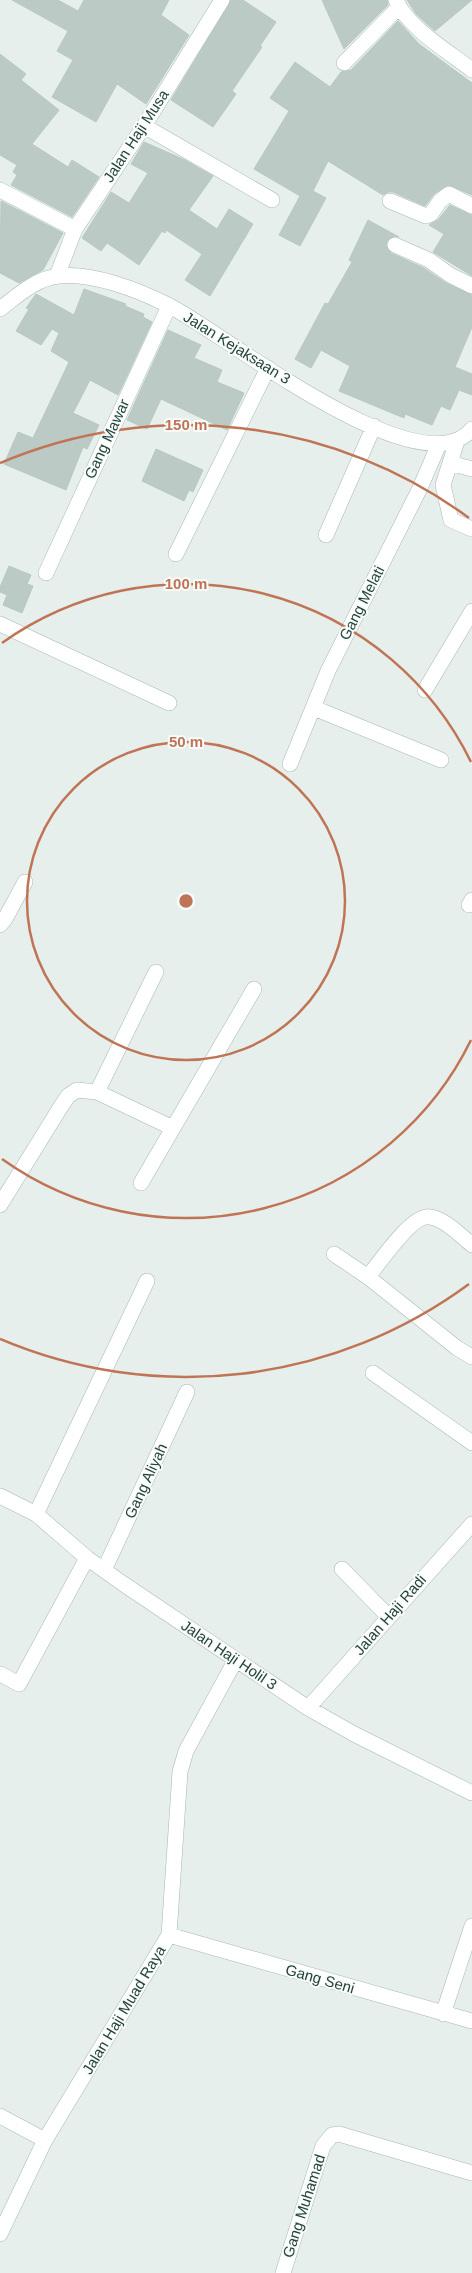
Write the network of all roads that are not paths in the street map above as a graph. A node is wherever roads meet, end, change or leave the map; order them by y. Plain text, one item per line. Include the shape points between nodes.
1 (222, 0) edge
2 (398, 4) edge
3 (344, 63) dead end
4 (472, 70) edge
5 (144, 126) junction
6 (0, 190) edge
7 (272, 200) dead end
8 (390, 201) dead end
9 (472, 206) edge
10 (75, 229) junction
11 (395, 245) dead end
12 (58, 276) junction
13 (472, 286) edge
14 (169, 306) junction
15 (0, 309) edge
16 (268, 368) junction
17 (374, 426) junction
18 (472, 429) edge
19 (457, 441) junction
20 (439, 444) junction
21 (450, 463) junction
22 (472, 469) edge
23 (472, 529) edge
24 (326, 535) dead end
25 (176, 554) dead end
26 (46, 573) dead end
27 (472, 611) edge
28 (0, 624) edge
29 (425, 690) dead end
30 (170, 703) dead end
31 (314, 708) junction
32 (441, 760) dead end
33 (290, 764) dead end
34 (25, 882) dead end
35 (0, 925) edge
36 (156, 972) dead end
37 (254, 989) dead end
38 (97, 1092) junction
39 (173, 1128) junction
40 (140, 1183) dead end
41 (0, 1205) edge
42 (472, 1245) edge
43 (334, 1254) dead end
44 (368, 1277) junction
45 (147, 1281) dead end
46 (472, 1357) edge
47 (373, 1373) dead end
48 (188, 1392) dead end
49 (472, 1443) edge
50 (0, 1496) edge
51 (36, 1514) junction
52 (471, 1526) edge
53 (87, 1558) junction
54 (342, 1569) dead end
55 (104, 1570) junction
56 (389, 1617) junction
57 (235, 1661) junction
58 (0, 1674) edge
59 (308, 1708) junction
60 (472, 1793) edge
61 (472, 1926) edge
62 (169, 1935) junction
63 (443, 2014) junction
64 (472, 2022) edge
65 (0, 2116) edge
66 (45, 2140) junction
67 (472, 2172) edge
68 (0, 2234) edge
69 (283, 2273) edge

1 - 5 street, Jalan Haji Musa
2 - 3 street
2 - 4 street via 422,31
5 - 7 street
5 - 10 street, Jalan Haji Musa
6 - 10 street
8 - 9 street via 426,216 431,215 449,194
10 - 12 street, Jalan Haji Musa
11 - 13 street via 429,260
12 - 14 street, Jalan Kejaksaan 3 via 126,287
12 - 15 street, Jalan Kejaksaan 3 via 36,283
14 - 16 street, Jalan Kejaksaan 3
14 - 26 street, Gang Mawar
16 - 17 street, Jalan Kejaksaan 3 via 347,416
16 - 25 street
17 - 20 street, Jalan Kejaksaan 3 via 410,440
17 - 24 street
18 - 19 street, Jalan Kejaksaan 3
19 - 20 street, Jalan Kejaksaan 3
19 - 21 street
20 - 31 street, Gang Melati via 328,672
21 - 22 street
21 - 23 street via 443,485 451,520
27 - 29 street
28 - 30 street
31 - 32 street
31 - 33 street, Gang Melati
34 - 35 street
36 - 38 street
37 - 39 street
38 - 39 street
38 - 41 street via 77,1090 68,1096
39 - 40 street
42 - 44 street via 436,1218 425,1216 397,1240
43 - 44 street
44 - 46 street
45 - 51 street
47 - 49 street
48 - 55 street, Gang Aliyah
50 - 51 street, Jalan Haji Holil 3
51 - 53 street, Jalan Haji Holil 3
52 - 56 street, Jalan Haji Radi
53 - 55 street, Jalan Haji Holil 3
53 - 58 street via 20,1684
54 - 56 street
55 - 57 street, Jalan Haji Holil 3
56 - 59 street, Jalan Haji Radi
57 - 59 street, Jalan Haji Holil 3
57 - 62 street, Jalan Haji Muad Raya via 186,1751 180,1772
59 - 60 street, Jalan Haji Holil 3
61 - 63 street
62 - 63 street, Gang Seni
62 - 66 street, Jalan Haji Muad Raya
63 - 64 street, Gang Seni
65 - 66 street
66 - 68 street, Jalan Haji Muad Raya
67 - 69 street, Gang Muhamad via 339,2134 332,2135 327,2139

